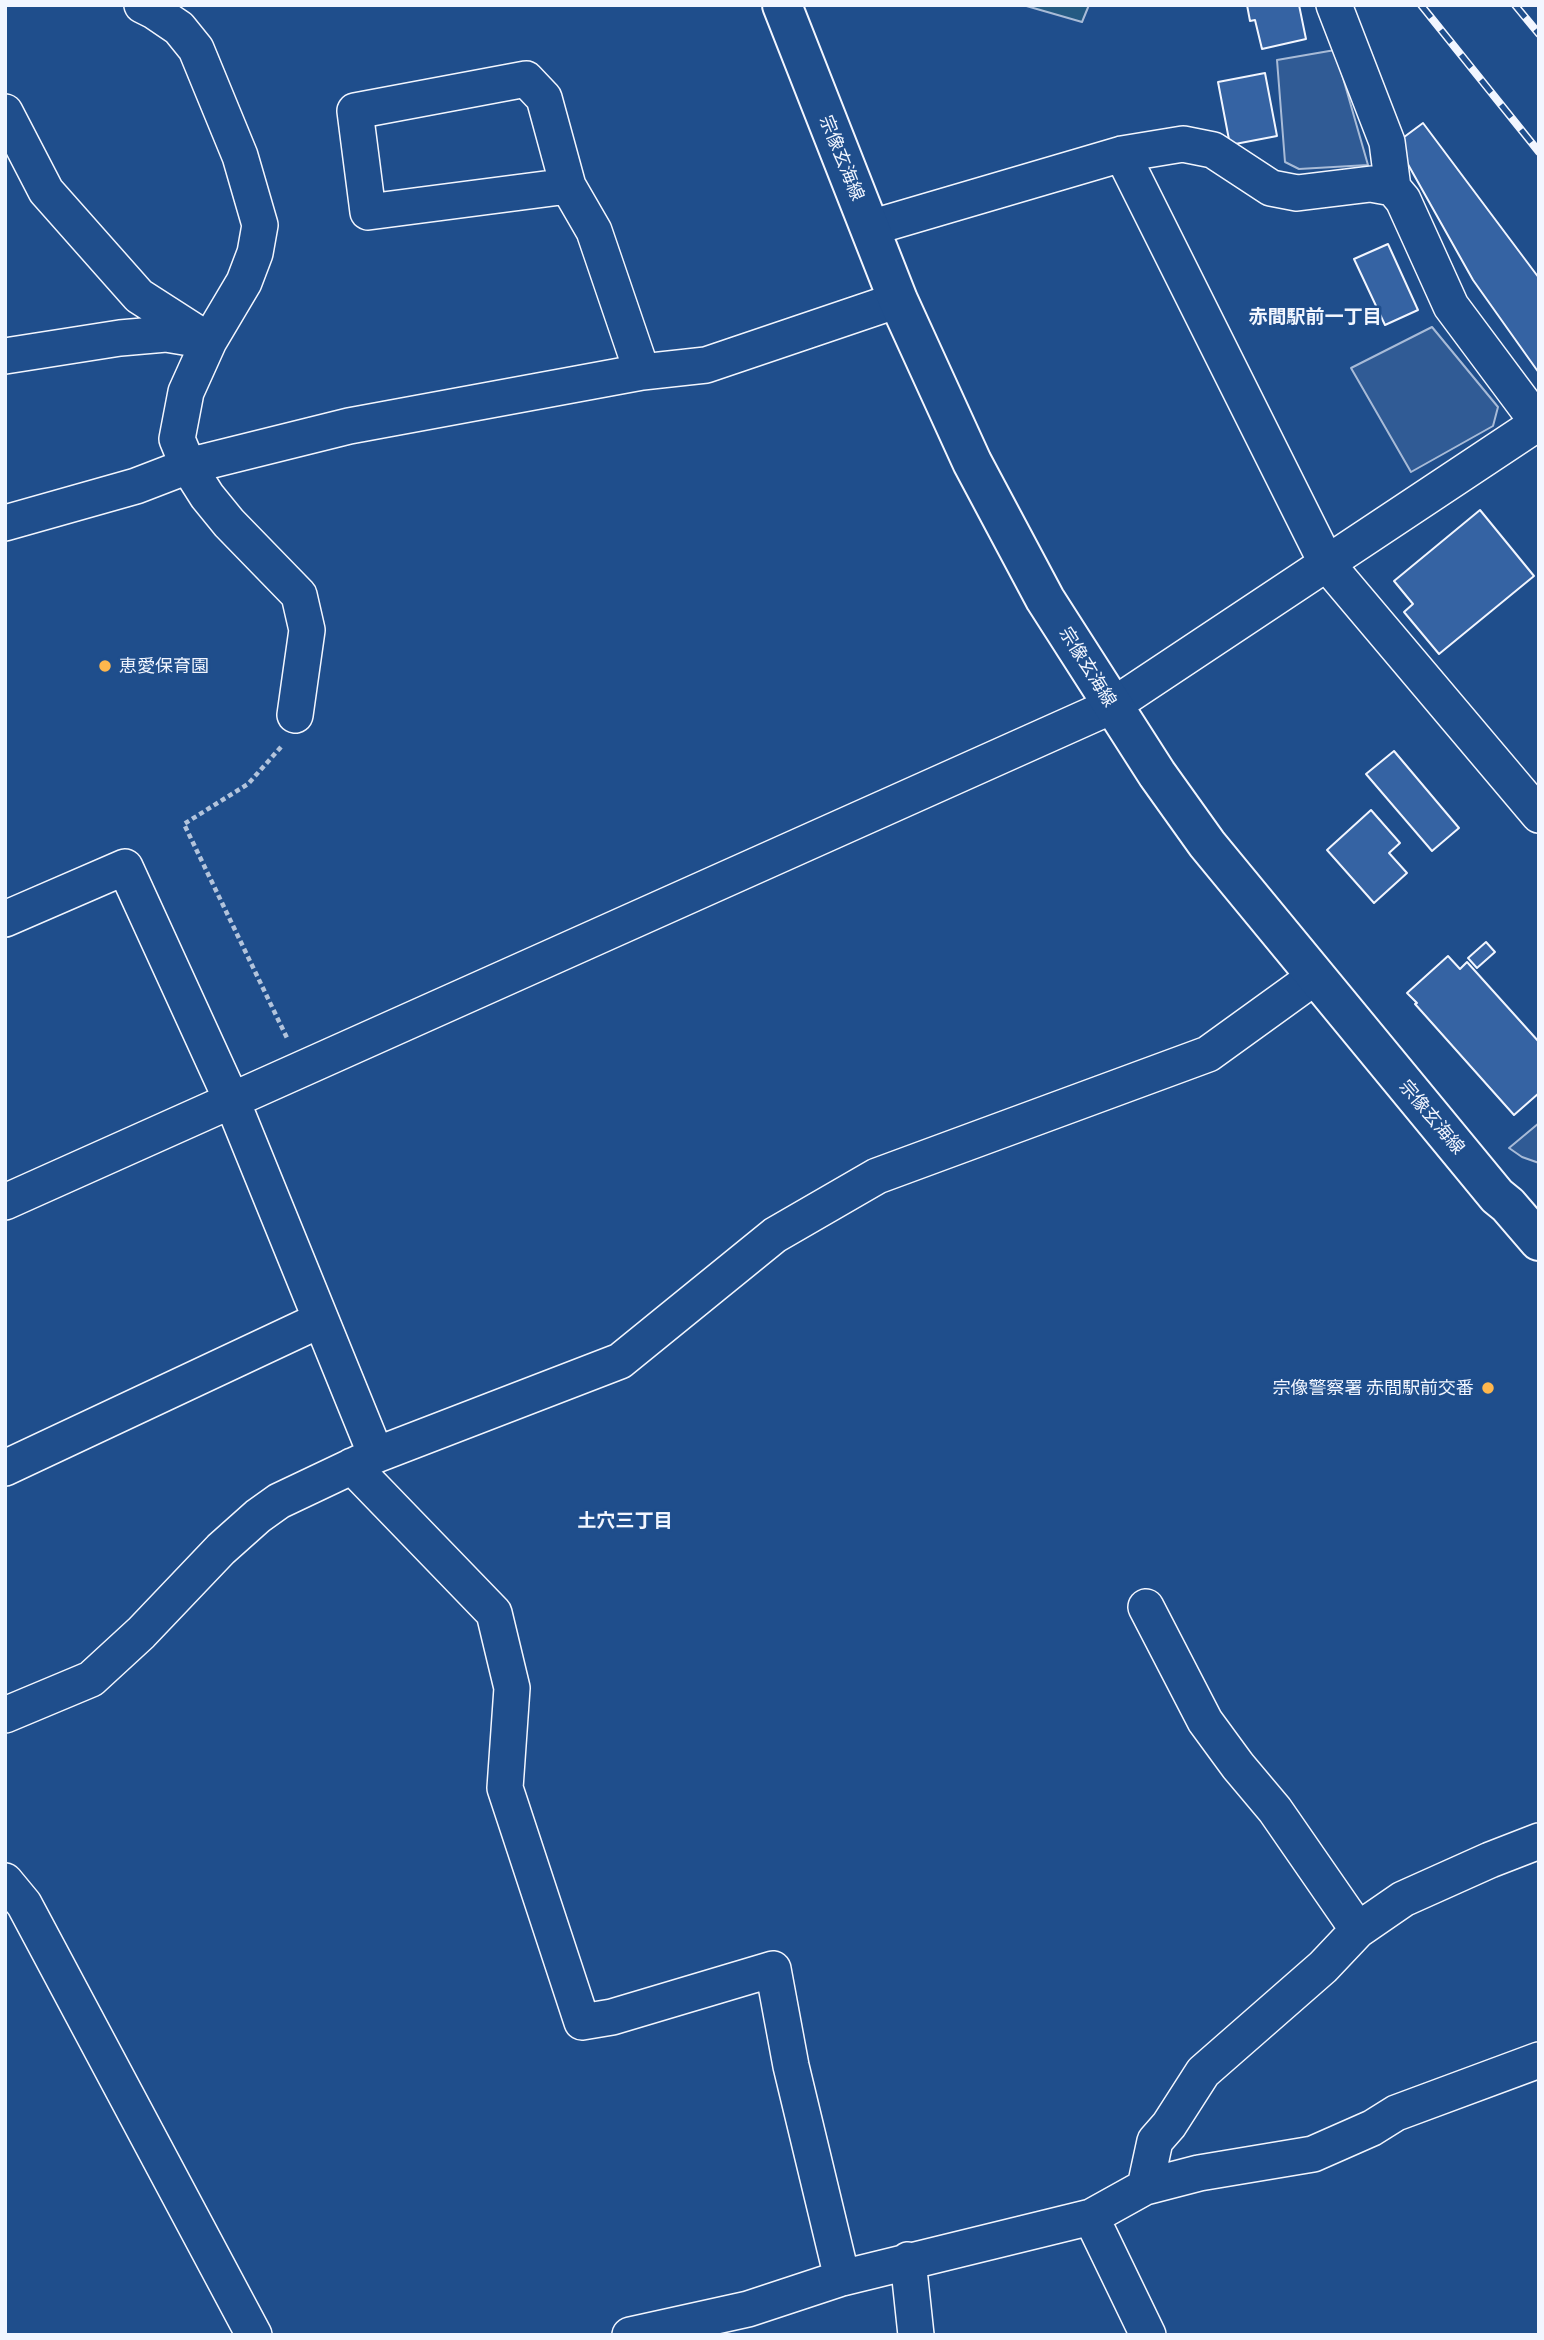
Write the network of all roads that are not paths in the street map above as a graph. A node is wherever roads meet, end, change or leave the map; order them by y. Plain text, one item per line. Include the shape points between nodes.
1 (142, 5) edge
2 (782, 5) edge
3 (1334, 5) edge
4 (5, 112) edge
5 (1122, 154) junction
6 (568, 186) junction
7 (1393, 188) junction
8 (870, 228) junction
9 (898, 300) junction
10 (209, 341) junction
11 (5, 356) edge
12 (642, 372) junction
13 (1538, 423) edge
14 (188, 466) junction
15 (5, 523) edge
16 (1326, 565) junction
17 (1112, 706) junction
18 (295, 715) road end
19 (1539, 815) edge
20 (5, 919) edge
21 (1316, 976) junction
22 (232, 1101) junction
23 (5, 1202) edge
24 (1539, 1241) edge
25 (320, 1320) junction
26 (364, 1461) junction
27 (5, 1468) edge
28 (1146, 1607) dead end
29 (5, 1715) edge
30 (1539, 1841) edge
31 (5, 1881) edge
32 (1358, 1930) junction
33 (1539, 2060) edge
34 (1145, 2186) junction
35 (1091, 2217) junction
36 (908, 2260) junction
37 (842, 2278) junction
38 (254, 2335) edge
39 (630, 2335) edge
40 (916, 2335) edge
41 (1148, 2335) edge

1 - 10 street via 179,28 196,49 240,156 260,225 244,282
2 - 8 main road, 宗像玄海線
3 - 7 street via 1387,142
4 - 10 street via 46,191 139,296
5 - 7 street via 1183,144 1213,150 1271,188 1297,193 1371,184
5 - 8 street
5 - 16 street
6 - 6 street via 544,98 526,79 355,111 368,212
6 - 12 street via 594,231
7 - 13 street via 1451,306
8 - 9 main road, 宗像玄海線
9 - 12 street via 706,365
9 - 17 main road, 宗像玄海線 via 972,462 1026,565
10 - 11 street via 166,334
10 - 14 street via 186,391 177,439
12 - 14 street via 349,426
13 - 16 street
14 - 15 street via 136,486
14 - 18 street via 229,523 299,595 307,629
16 - 17 street
16 - 19 street
17 - 21 main road, 宗像玄海線 via 1207,844
17 - 22 street
20 - 22 street via 125,867
21 - 24 main road, 宗像玄海線
21 - 26 street via 1208,1054 877,1176 775,1235 620,1361
22 - 23 street
22 - 25 street
25 - 26 street
25 - 27 street
26 - 29 street via 279,1501 258,1516 91,1679
26 - 37 street via 495,1613 512,1688 505,1788 582,2022 773,1969 791,2066
28 - 32 street via 1205,1721
30 - 32 street via 1403,1899
31 - 38 street via 24,1904
32 - 34 street via 1323,1967 1203,2072 1155,2141
33 - 34 street via 1396,2113 1313,2154
34 - 35 street
35 - 36 street
35 - 41 street
36 - 37 street
36 - 40 street
37 - 39 street via 748,2309

